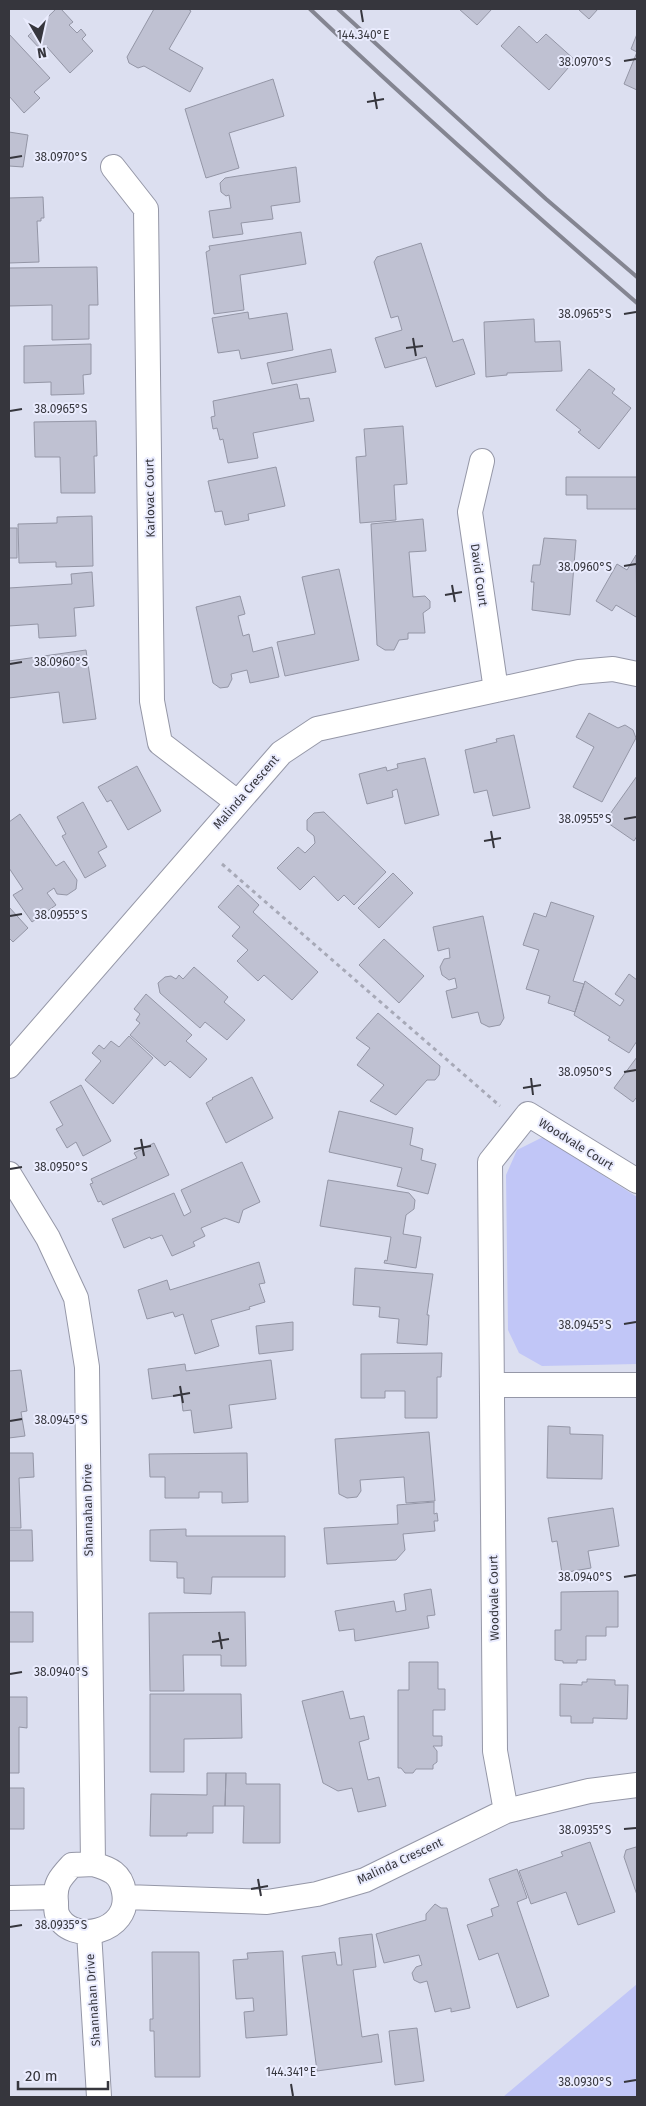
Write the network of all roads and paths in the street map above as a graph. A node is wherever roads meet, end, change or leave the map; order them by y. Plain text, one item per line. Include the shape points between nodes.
1 (113, 167) dead end
2 (482, 461) dead end
3 (637, 674) edge
4 (496, 690) junction
5 (237, 802) junction
6 (201, 845) junction
7 (9, 1066) edge
8 (521, 1124) junction
9 (9, 1174) edge
10 (637, 1182) edge
11 (492, 1385) junction
12 (637, 1385) edge
13 (637, 1785) edge
14 (506, 1811) junction
15 (92, 1864) junction
16 (55, 1897) junction
17 (125, 1897) junction
18 (9, 1898) edge
19 (89, 1932) junction
20 (99, 2097) edge

1 - 5 street, Karlovac Court via 146,209 152,701 160,743
2 - 4 street, David Court via 470,512
3 - 4 street, Malinda Crescent via 614,669 579,672
4 - 5 street, Malinda Crescent via 317,729 281,753
5 - 6 street, Malinda Crescent
6 - 7 street, Malinda Crescent
6 - 8 path
8 - 10 street, Woodvale Court via 528,1114
8 - 11 street, Woodvale Court via 490,1162
9 - 15 street, Shannahan Drive via 48,1238 76,1298 86,1367
11 - 12 street
11 - 14 street, Woodvale Court via 495,1751
13 - 14 street, Malinda Crescent via 589,1791
14 - 17 street, Malinda Crescent via 365,1880 317,1894 267,1902
15 - 16 street via 72,1865 58,1880
15 - 17 street via 110,1870 122,1882
16 - 18 street
16 - 19 street via 57,1914 69,1927
17 - 19 street via 120,1916 109,1928
19 - 20 street, Shannahan Drive

